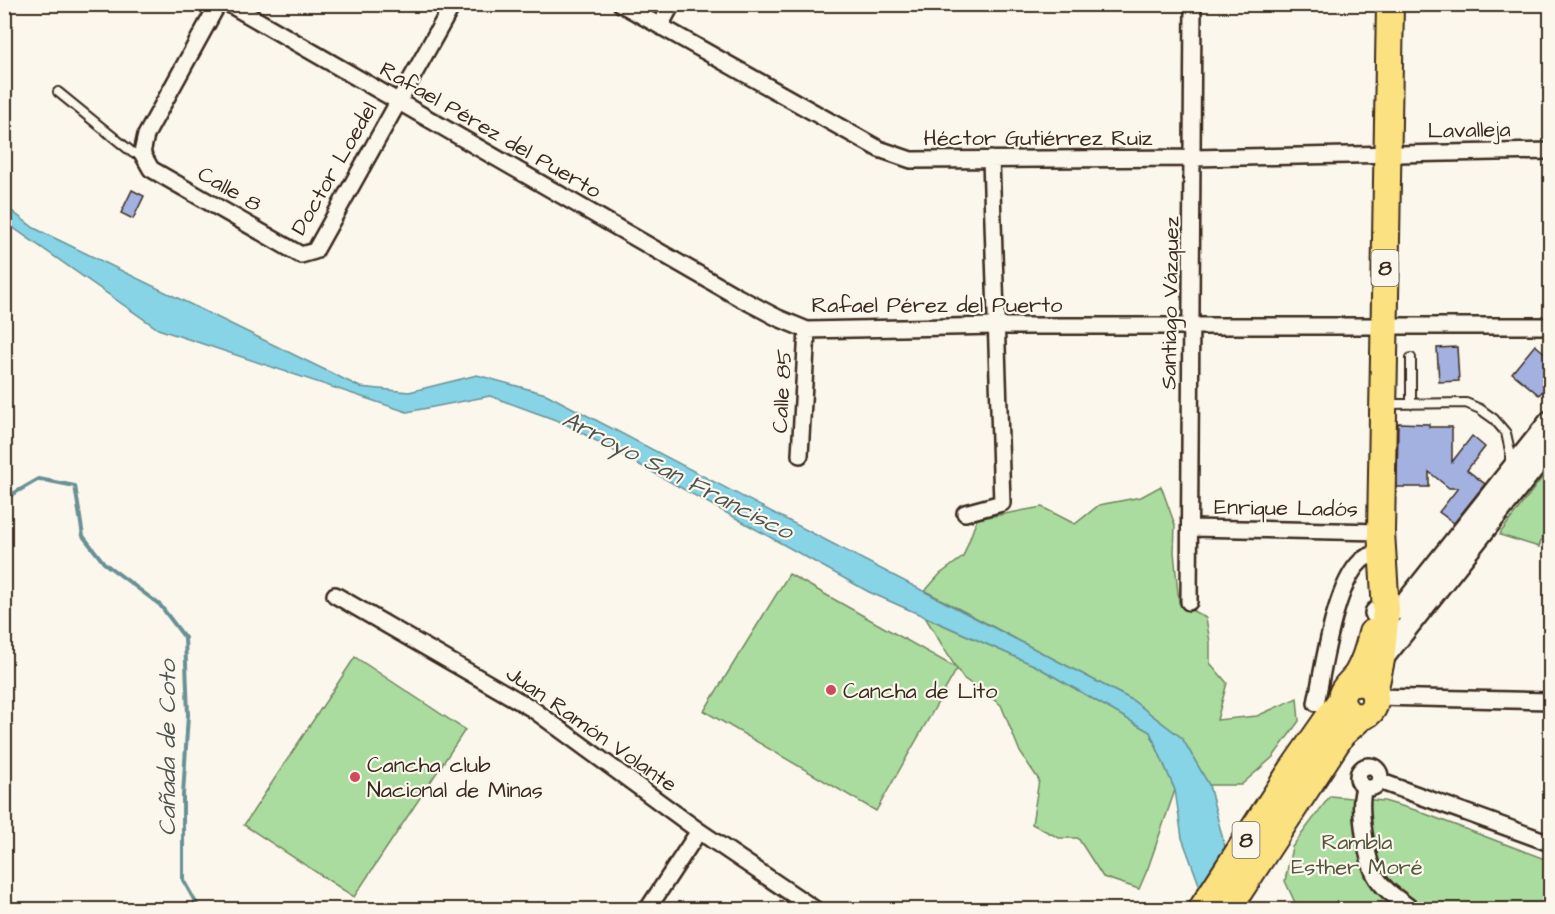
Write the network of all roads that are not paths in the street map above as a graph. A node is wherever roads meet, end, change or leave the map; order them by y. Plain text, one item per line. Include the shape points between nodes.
1 (218, 4) edge
2 (229, 4) edge
3 (453, 4) edge
4 (621, 4) edge
5 (672, 4) edge
6 (1193, 4) edge
7 (1390, 4) edge
8 (660, 26) junction
9 (58, 92) dead end
10 (399, 101) junction
11 (1551, 151) edge
12 (142, 153) junction
13 (1388, 153) junction
14 (1193, 158) junction
15 (991, 159) junction
16 (301, 255) joint
17 (996, 326) junction
18 (1191, 326) junction
19 (1384, 326) junction
20 (1551, 326) edge
21 (807, 330) junction
22 (1411, 358) dead end
23 (1383, 404) junction
24 (1411, 404) junction
25 (1551, 422) edge
26 (1551, 446) edge
27 (800, 455) dead end
28 (1515, 479) junction
29 (965, 513) dead end
30 (1190, 528) junction
31 (1379, 542) junction
32 (1450, 562) junction
33 (335, 595) dead end
34 (1189, 602) dead end
35 (1381, 612) junction
36 (1381, 660) junction
37 (1335, 696) junction
38 (1551, 701) edge
39 (1370, 702) junction
40 (1300, 778) junction
41 (699, 831) junction
42 (1551, 843) edge
43 (647, 909) edge
44 (816, 909) edge
45 (1200, 909) edge
46 (1227, 909) edge
47 (1413, 909) edge

1 - 12 street via 146,135
2 - 10 street, Rafael Pérez del Puerto
3 - 10 street, Doctor Loedel
4 - 8 street, Héctor Gutiérrez Ruiz
5 - 8 street
6 - 14 street, Santiago Vázquez
7 - 13 highway, 8
8 - 15 street, Héctor Gutiérrez Ruiz via 879,149 911,160
9 - 12 lane via 133,153
10 - 16 street, Doctor Loedel via 315,251
10 - 21 street, Rafael Pérez del Puerto via 738,297
11 - 13 street, Lavalleja
12 - 16 street, Calle 8 via 151,169
13 - 14 street, Héctor Gutiérrez Ruiz
13 - 19 highway, 8
14 - 15 street, Héctor Gutiérrez Ruiz
14 - 18 street, Santiago Vázquez
15 - 17 street
17 - 18 street, Rafael Pérez del Puerto
17 - 21 street, Rafael Pérez del Puerto
17 - 29 street via 1002,503
18 - 19 street, Rafael Pérez del Puerto
18 - 30 street, Santiago Vázquez
19 - 20 street, Rafael Pérez del Puerto
19 - 23 highway, 8
21 - 27 street, Calle 85
22 - 24 lane
23 - 24 lane
23 - 31 highway, 8
24 - 28 lane via 1466,403 1494,419 1506,433
25 - 28 main road
26 - 28 main road
28 - 32 main road
30 - 31 street, Enrique Ladós
30 - 34 street, Santiago Vázquez
31 - 35 highway, 8
31 - 37 street via 1353,569 1334,616
32 - 35 main road via 1400,608
32 - 36 main road
33 - 41 street, Juan Ramón Volante via 531,708
35 - 36 highway, 8
35 - 37 highway, 8 via 1358,674
36 - 39 highway, 8
37 - 39 highway via 1347,713 1354,716
37 - 40 highway, 8
38 - 39 street
39 - 40 highway, 8
40 - 45 highway, 8
40 - 46 highway, 8
41 - 43 street
41 - 44 street, Juan Ramón Volante
42 - 47 street via 1372,784 1361,793 1364,832 1374,874 1386,889

